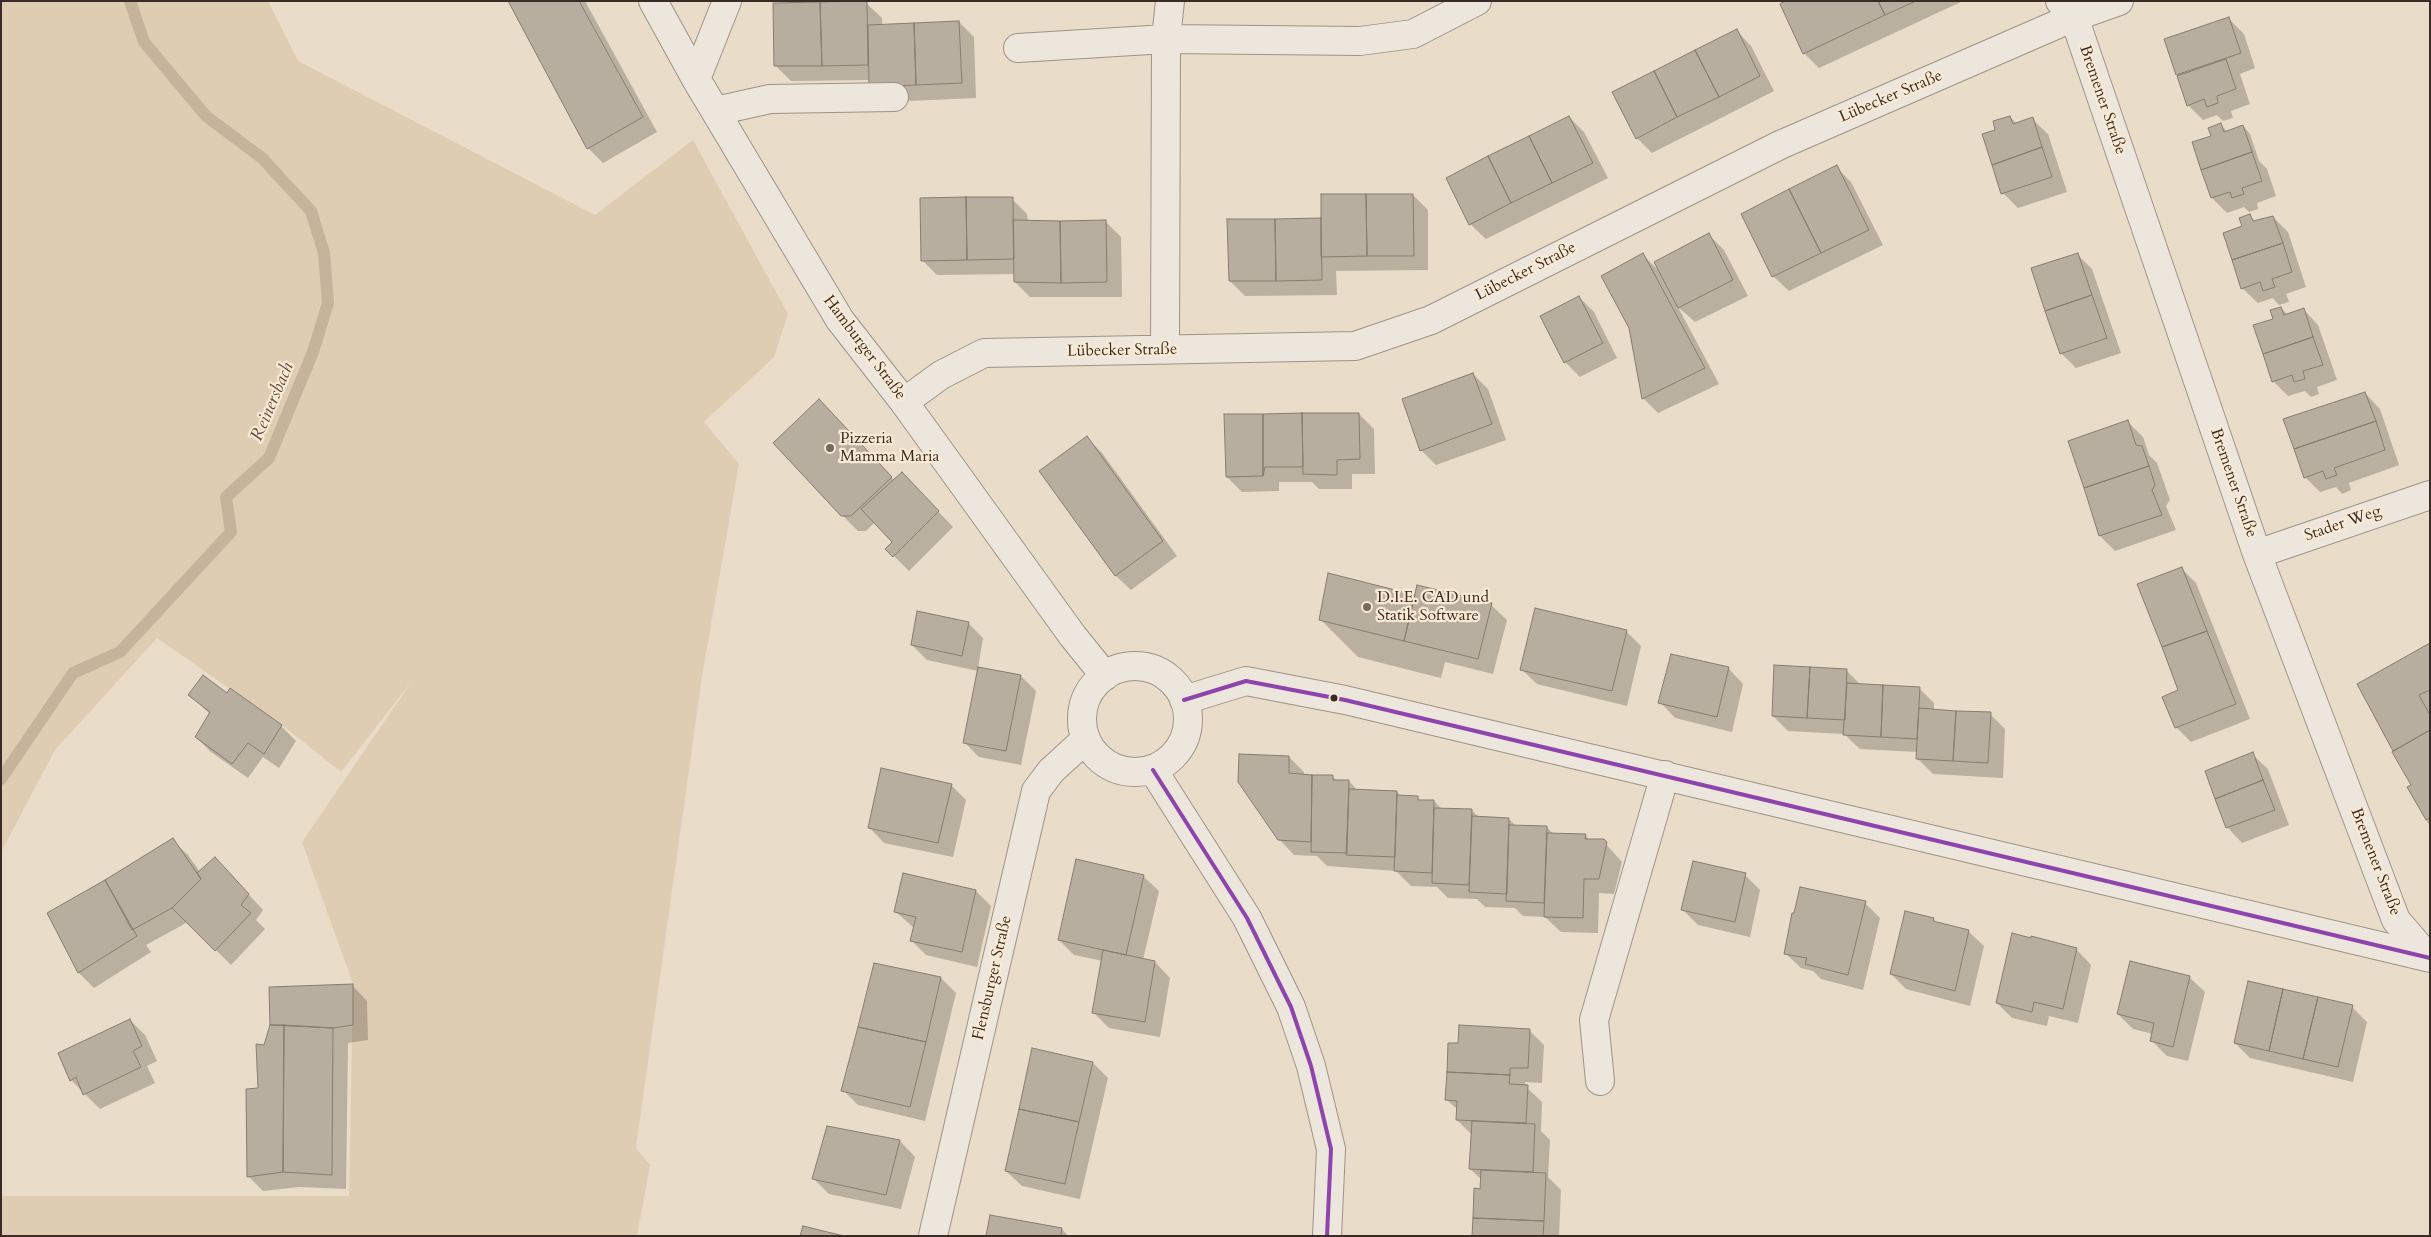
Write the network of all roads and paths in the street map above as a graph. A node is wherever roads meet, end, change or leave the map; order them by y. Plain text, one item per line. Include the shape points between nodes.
1 (653, 1) edge
2 (727, 1) edge
3 (1170, 1) edge
4 (1477, 1) edge
5 (2119, 1) edge
6 (2067, 9) edge
7 (1166, 39) junction
8 (1018, 48) dead end
9 (696, 79) junction
10 (894, 96) dead end
11 (716, 111) junction
12 (1165, 350) junction
13 (904, 402) junction
14 (2430, 494) edge
15 (2257, 554) junction
16 (1104, 676) junction
17 (1184, 700) junction
18 (1086, 740) junction
19 (1153, 770) junction
20 (1665, 775) junction
21 (2429, 957) edge
22 (1600, 1081) dead end
23 (933, 1236) edge
24 (1327, 1236) edge

1 - 9 street, Hamburger Straße
2 - 9 street
3 - 7 street
4 - 7 street via 1413,34 1360,41
5 - 6 street, Lübecker Straße
6 - 12 street, Lübecker Straße via 1780,145 1431,320 1355,346
6 - 15 street, Bremener Straße
7 - 8 street
7 - 12 street
9 - 11 street, Hamburger Straße
10 - 11 street via 770,99
11 - 13 street, Hamburger Straße via 831,306
12 - 13 street, Lübecker Straße via 984,353 941,375
13 - 16 street, Hamburger Straße
14 - 15 street, Stader Weg
15 - 21 street, Bremener Straße via 2396,920
16 - 17 street via 1126,668 1151,669 1171,680
16 - 18 street via 1090,691 1082,707 1081,720
17 - 19 street via 1188,723 1185,735 1173,755
17 - 20 street via 1246,681 1345,700
18 - 19 street via 1098,756 1114,766
18 - 23 street, Flensburger Straße via 1051,770 1036,791
19 - 24 street via 1247,918 1290,1007 1311,1066 1331,1149
20 - 21 street
20 - 22 street via 1594,1020

